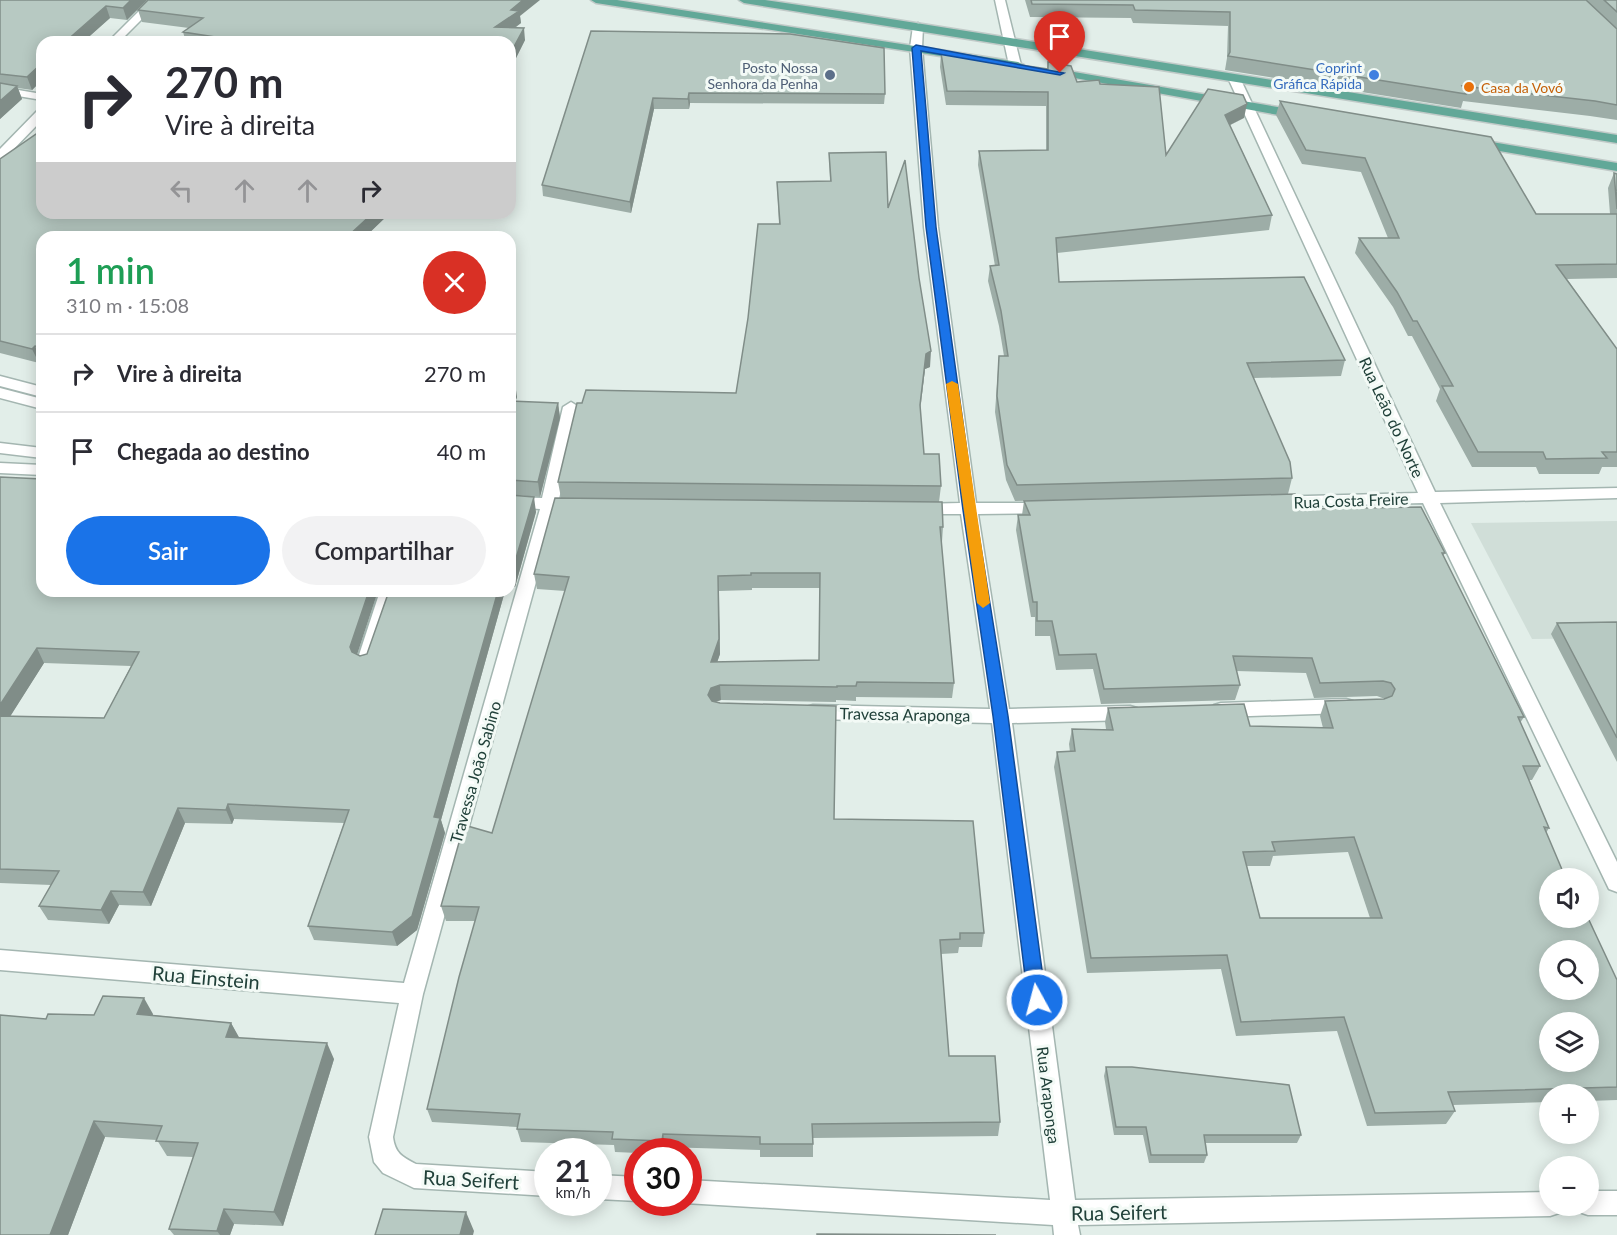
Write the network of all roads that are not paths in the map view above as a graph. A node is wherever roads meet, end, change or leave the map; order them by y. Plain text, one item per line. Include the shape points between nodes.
1 (156, 0) edge
2 (596, 0) edge
3 (744, 0) edge
4 (1000, 0) edge
5 (918, 26) junction
6 (119, 36) edge
7 (1010, 40) junction
8 (916, 48) junction
9 (1027, 67) junction
10 (1234, 78) junction
11 (0, 90) edge
12 (36, 96) edge
13 (1246, 105) junction
14 (1310, 116) edge
15 (36, 119) edge
16 (1617, 139) edge
17 (1464, 142) edge
18 (0, 156) edge
19 (1617, 167) edge
20 (0, 381) edge
21 (36, 390) edge
22 (0, 393) edge
23 (36, 402) edge
24 (571, 407) dead end
25 (0, 448) edge
26 (36, 452) edge
27 (0, 468) edge
28 (36, 470) edge
29 (1617, 493) edge
30 (1429, 498) junction
31 (516, 502) edge
32 (1252, 502) edge
33 (549, 505) junction
34 (597, 505) edge
35 (1064, 507) edge
36 (909, 509) edge
37 (969, 510) junction
38 (386, 597) edge
39 (365, 662) edge
40 (1366, 705) edge
41 (1201, 710) edge
42 (791, 711) edge
43 (1154, 712) edge
44 (1001, 716) junction
45 (1617, 883) edge
46 (0, 960) edge
47 (412, 994) junction
48 (381, 1137) joint
49 (534, 1183) edge
50 (702, 1193) edge
51 (1599, 1203) edge
52 (1617, 1203) edge
53 (1539, 1204) edge
54 (1066, 1224) edge

1 - 6 street
2 - 8 main road via 698,11
3 - 5 main road
4 - 7 street
5 - 7 main road
5 - 8 street, Rua Araponga
7 - 9 street
7 - 10 main road
8 - 9 main road
8 - 37 street, Rua Araponga via 931,227
9 - 13 main road
10 - 13 street, Rua Leão do Norte
10 - 16 main road
11 - 12 street
13 - 14 main road
13 - 30 street, Rua Leão do Norte
15 - 18 street
17 - 19 main road
20 - 21 street
22 - 23 street
24 - 33 street, Travessa João Sabino
25 - 26 street
27 - 28 street
29 - 30 street, Rua Costa Freire
30 - 32 street, Rua Costa Freire
30 - 45 street, Rua Leão do Norte
31 - 33 street
33 - 34 street
33 - 47 street, Travessa João Sabino
35 - 37 street
36 - 37 street
37 - 44 street, Rua Araponga
38 - 39 lane
40 - 41 street
42 - 44 street, Travessa Araponga
43 - 44 street, Travessa Araponga
44 - 54 street, Rua Araponga
46 - 47 street, Rua Einstein
47 - 48 street, Travessa João Sabino
48 - 49 street, Rua Seifert via 383,1154 392,1166 414,1176
50 - 54 street, Rua Seifert
51 - 52 street
53 - 54 street, Rua Seifert

